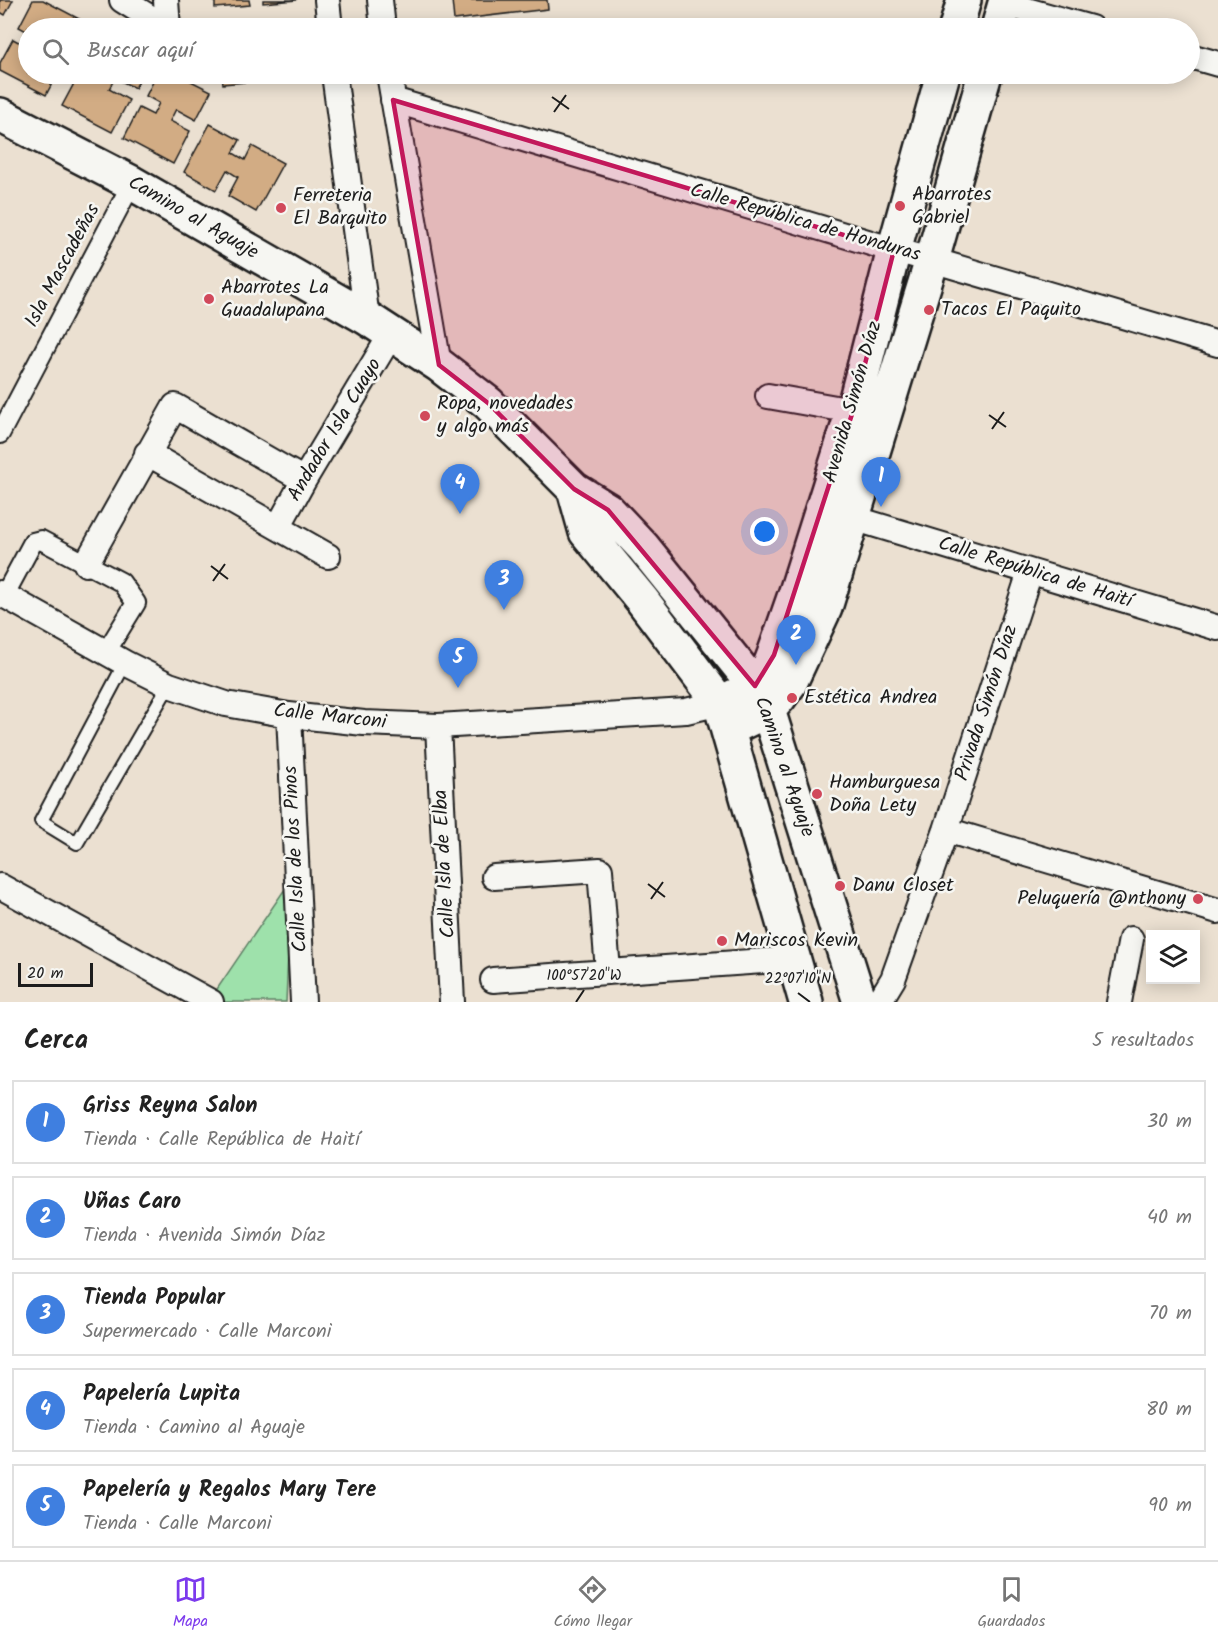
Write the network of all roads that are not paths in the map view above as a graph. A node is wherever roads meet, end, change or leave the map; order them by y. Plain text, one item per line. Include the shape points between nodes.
1 (122, 0) edge
2 (165, 0) edge
3 (327, 0) edge
4 (380, 0) edge
5 (964, 0) edge
6 (1003, 11) edge
7 (151, 18) edge
8 (166, 18) edge
9 (329, 18) edge
10 (382, 18) edge
11 (959, 18) edge
12 (1039, 18) edge
13 (1200, 59) edge
14 (1218, 64) edge
15 (336, 84) edge
16 (391, 84) edge
17 (940, 84) edge
18 (982, 84) edge
19 (393, 100) junction
20 (0, 116) edge
21 (132, 183) junction
22 (894, 250) junction
23 (932, 260) junction
24 (379, 326) junction
25 (1218, 344) edge
26 (438, 365) junction
27 (768, 396) dead end
28 (853, 411) junction
29 (0, 434) edge
30 (147, 453) junction
31 (304, 480) junction
32 (574, 489) junction
33 (853, 519) junction
34 (278, 527) junction
35 (327, 556) dead end
36 (86, 564) junction
37 (1030, 572) junction
38 (2, 594) edge
39 (1218, 628) edge
40 (115, 658) junction
41 (169, 685) junction
42 (761, 698) junction
43 (289, 715) junction
44 (725, 716) junction
45 (438, 726) junction
46 (946, 830) junction
47 (494, 877) dead end
48 (0, 886) edge
49 (1218, 911) edge
50 (1131, 939) dead end
51 (793, 959) junction
52 (608, 971) junction
53 (494, 980) dead end
54 (212, 1002) edge
55 (303, 1002) edge
56 (452, 1002) edge
57 (806, 1002) edge
58 (860, 1002) edge
59 (879, 1002) edge
60 (1119, 1002) edge

1 - 7 street
2 - 8 street
3 - 9 street
4 - 10 street
5 - 11 main road
6 - 12 street
13 - 14 street
15 - 24 street
16 - 19 street
17 - 22 main road, Avenida Simón Díaz
18 - 23 main road, Avenida Simón Díaz
19 - 22 street, Calle República de Honduras
19 - 26 street
20 - 21 main road, Camino al Aguaje
21 - 24 main road, Camino al Aguaje
21 - 29 street, Isla Mascadeñas
22 - 23 street, Calle República de Honduras
22 - 28 main road, Avenida Simón Díaz
23 - 25 street, Calle República de Honduras
23 - 33 main road, Avenida Simón Díaz
24 - 26 main road, Camino al Aguaje
24 - 31 street, Andador Isla Cuayo
26 - 32 main road, Camino al Aguaje via 488,403
27 - 28 street
28 - 42 main road, Avenida Simón Díaz
30 - 31 street via 175,406
30 - 34 street
30 - 36 street
31 - 34 street, Andador Isla Cuayo
32 - 42 main road, Camino al Aguaje via 608,510 643,547
32 - 44 main road, Camino al Aguaje via 586,532 642,600
33 - 37 street, Calle República de Haití
33 - 42 main road, Avenida Simón Díaz via 820,619 790,683
34 - 35 street
36 - 38 street via 41,540 33,542
36 - 40 street via 121,582 136,603
37 - 39 street, Calle República de Haití
37 - 46 street, Privada Simón Díaz
38 - 40 street, Calle Marconi
40 - 41 street, Calle Marconi
40 - 41 lane via 41,821 76,843
41 - 43 street, Calle Marconi via 226,704
42 - 44 main road, Avenida Simón Díaz
42 - 58 main road, Camino al Aguaje
43 - 45 street, Calle Marconi
43 - 55 street, Calle Isla de los Pinos
44 - 45 street, Calle Marconi via 686,711
44 - 51 main road, Camino al Aguaje
45 - 56 street, Calle Isla de Elba
46 - 49 street
46 - 59 street, Privada Simón Díaz via 893,979
47 - 52 street via 600,870
48 - 54 street
50 - 60 street
51 - 52 street
51 - 57 main road, Camino al Aguaje
52 - 53 street

